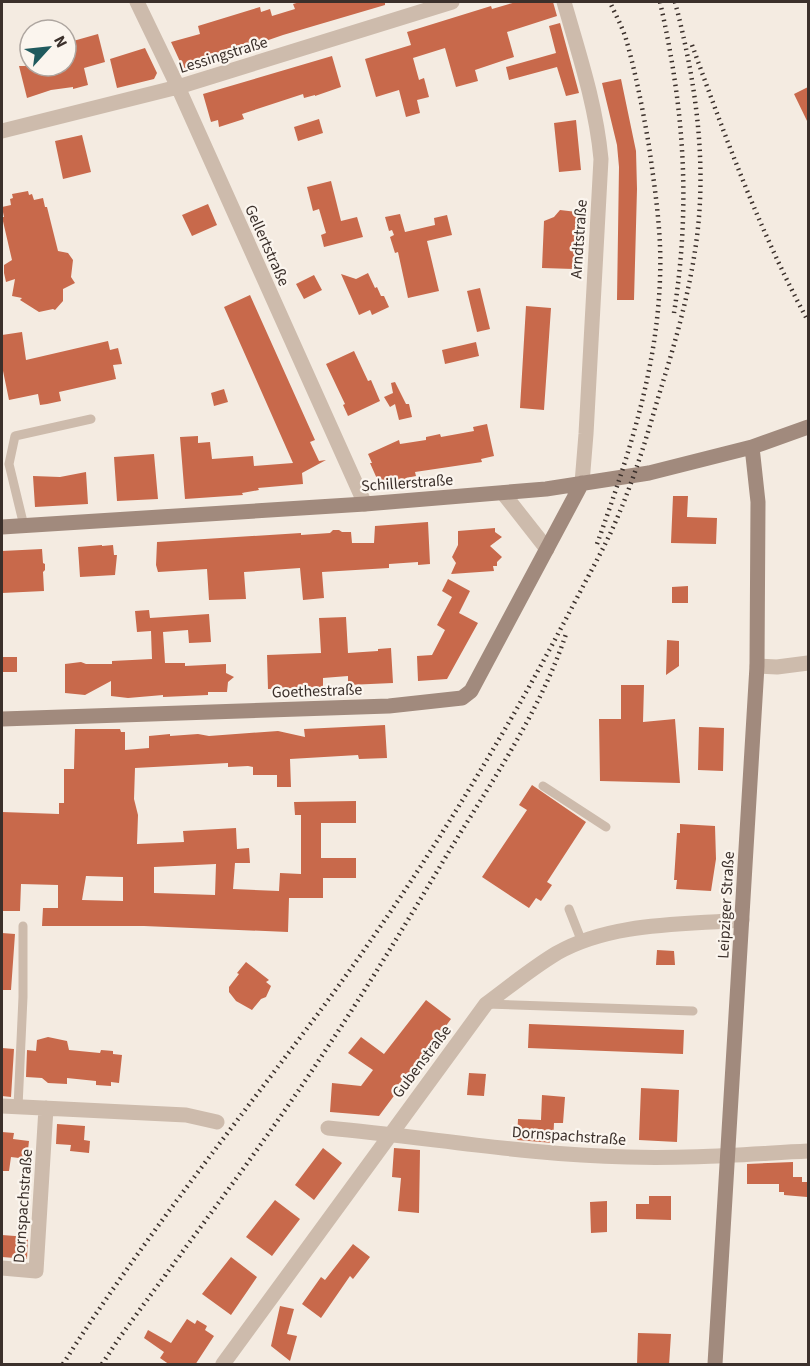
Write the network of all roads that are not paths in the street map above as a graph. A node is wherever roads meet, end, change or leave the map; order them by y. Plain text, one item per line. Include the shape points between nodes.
1 (137, 2) edge
2 (452, 2) edge
3 (564, 2) edge
4 (178, 87) junction
5 (2, 131) edge
6 (91, 419) dead end
7 (808, 428) edge
8 (752, 447) junction
9 (582, 483) junction
10 (503, 494) junction
11 (365, 504) junction
12 (24, 525) junction
13 (2, 527) edge
14 (547, 549) junction
15 (808, 663) edge
16 (757, 666) junction
17 (2, 718) edge
18 (543, 786) dead end
19 (606, 827) dead end
20 (569, 909) dead end
21 (742, 921) junction
22 (23, 926) dead end
23 (582, 942) junction
24 (486, 1004) junction
25 (693, 1011) dead end
26 (2, 1106) edge
27 (18, 1107) junction
28 (46, 1108) junction
29 (217, 1122) dead end
30 (328, 1128) dead end
31 (390, 1134) junction
32 (808, 1151) edge
33 (728, 1155) junction
34 (2, 1268) edge
35 (223, 1365) edge
36 (715, 1365) edge

1 - 4 street, Gellertstraße
2 - 4 street, Lessingstraße
3 - 9 street, Arndtstraße via 590,92 601,159
4 - 5 street, Lessingstraße
4 - 11 street, Gellertstraße
6 - 12 lane via 15,436 9,464
7 - 8 main road, Schillerstraße
8 - 9 main road, Schillerstraße via 649,473
8 - 16 main road, Leipziger Straße via 758,502
9 - 10 main road, Schillerstraße
9 - 14 main road, Goethestraße
10 - 11 main road, Schillerstraße
10 - 14 street
11 - 12 main road, Schillerstraße
12 - 13 main road, Schillerstraße
14 - 17 main road, Goethestraße via 471,691 462,698 389,706
15 - 16 street
16 - 21 main road, Leipziger Straße
18 - 19 lane
20 - 23 lane
21 - 23 street, Gubenstraße via 632,929
21 - 33 main road, Leipziger Straße
22 - 27 lane
23 - 24 street, Gubenstraße via 534,968
24 - 25 lane
24 - 31 street, Gubenstraße
26 - 27 street
27 - 28 street
28 - 29 street via 186,1115
28 - 34 street, Dornspachstraße via 36,1271
30 - 31 street, Dornspachstraße
31 - 33 street, Dornspachstraße via 529,1152 627,1158
31 - 35 street, Gubenstraße
32 - 33 street, Dornspachstraße
33 - 36 main road, Leipziger Straße

